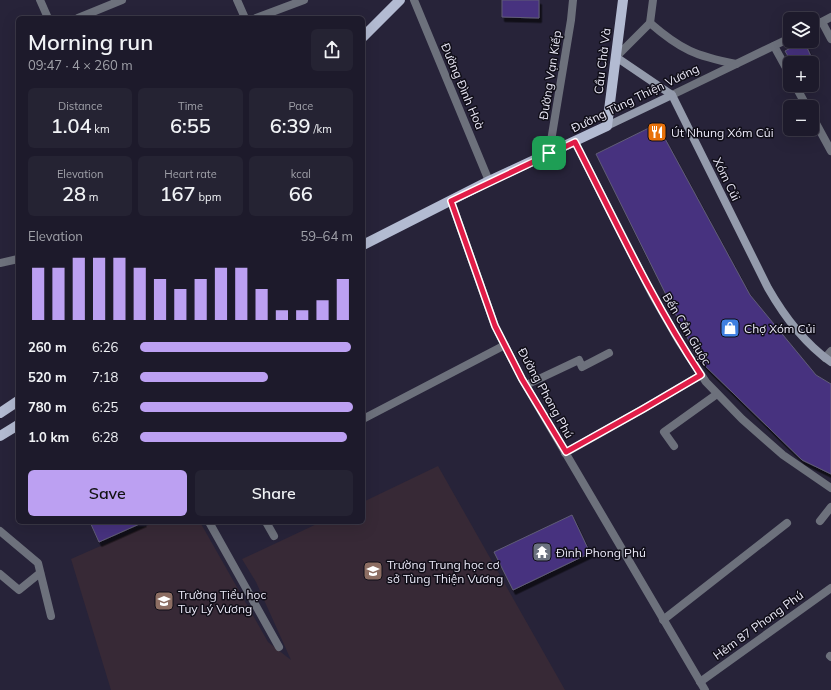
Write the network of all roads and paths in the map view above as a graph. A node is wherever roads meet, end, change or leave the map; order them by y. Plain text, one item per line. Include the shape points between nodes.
1 (40, 0) edge
2 (122, 0) edge
3 (237, 0) edge
4 (304, 0) edge
5 (400, 0) edge
6 (414, 0) edge
7 (573, 0) edge
8 (622, 0) edge
9 (653, 0) edge
10 (47, 16) edge
11 (83, 16) edge
12 (244, 16) edge
13 (261, 16) edge
14 (831, 17) edge
15 (650, 22) junction
16 (822, 22) junction
17 (819, 24) edge
18 (365, 35) edge
19 (831, 39) edge
20 (783, 42) edge
21 (774, 46) junction
22 (616, 57) junction
23 (783, 62) edge
24 (736, 64) junction
25 (672, 95) junction
26 (607, 126) junction
27 (819, 129) edge
28 (575, 142) junction
29 (831, 151) edge
30 (549, 153) junction
31 (489, 181) junction
32 (451, 201) junction
33 (365, 243) edge
34 (16, 259) edge
35 (0, 263) edge
36 (505, 345) junction
37 (831, 351) edge
38 (609, 353) dead end
39 (828, 360) edge
40 (701, 375) junction
41 (526, 385) junction
42 (717, 394) junction
43 (16, 403) edge
44 (0, 413) edge
45 (365, 418) edge
46 (16, 426) edge
47 (0, 436) edge
48 (674, 446) dead end
49 (566, 452) junction
50 (831, 488) edge
51 (831, 507) edge
52 (820, 521) dead end
53 (787, 523) dead end
54 (210, 524) edge
55 (267, 524) edge
56 (0, 530) edge
57 (274, 536) dead end
58 (40, 573) junction
59 (0, 574) edge
60 (831, 588) edge
61 (51, 616) dead end
62 (663, 620) junction
63 (279, 647) dead end
64 (700, 682) junction
65 (705, 690) edge

1 - 10 street
2 - 11 street
3 - 12 street
4 - 13 street
5 - 18 main road
6 - 31 street, Đường Đình Hoà
7 - 30 street, Đường Vạn Kiếp via 572,20
8 - 22 main road, Cầu Chà Và
9 - 15 street
14 - 16 street
15 - 22 street
15 - 24 street via 667,38 686,50 709,59
16 - 17 street
16 - 19 street
20 - 21 street, Đường Tùng Thiện Vương
21 - 23 street
21 - 24 street, Đường Tùng Thiện Vương
22 - 25 main road, Xóm Củi
22 - 26 main road, Cầu Chà Và
24 - 25 street, Đường Tùng Thiện Vương
25 - 26 main road, Đường Tùng Thiện Vương
25 - 39 main road, Xóm Củi via 782,312
26 - 28 main road, Đường Tùng Thiện Vương
27 - 29 street
28 - 30 main road, Đường Tùng Thiện Vương
28 - 40 street, Bến Cần Giuộc via 652,294
30 - 31 main road, Đường Tùng Thiện Vương
31 - 32 main road, Đường Tùng Thiện Vương
32 - 33 main road, Đường Tùng Thiện Vương
32 - 36 street, Đường Phong Phú via 495,326
34 - 35 street
36 - 41 street, Đường Phong Phú
36 - 45 street
37 - 39 street
38 - 41 street via 582,367 579,360
40 - 42 street, Bến Cần Giuộc
40 - 49 street
41 - 49 street, Đường Phong Phú
42 - 48 street via 664,432
42 - 50 street, Bến Cần Giuộc via 782,455
43 - 44 main road
46 - 47 main road
49 - 62 street, Đường Phong Phú
51 - 52 street
53 - 62 street
54 - 63 street
55 - 57 street
56 - 58 street via 38,563
58 - 59 street via 19,590
58 - 61 street
60 - 64 street, Hẻm 87 Phong Phú
62 - 64 street, Đường Phong Phú
64 - 65 street, Đường Phong Phú

